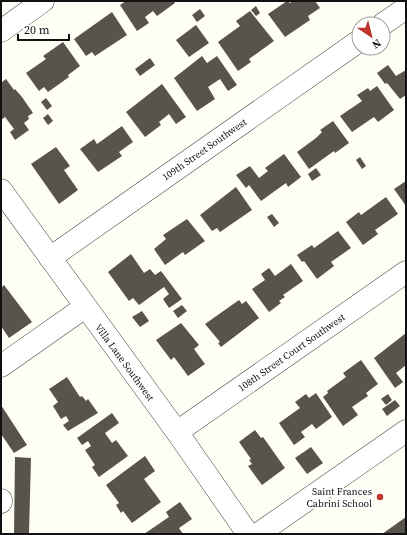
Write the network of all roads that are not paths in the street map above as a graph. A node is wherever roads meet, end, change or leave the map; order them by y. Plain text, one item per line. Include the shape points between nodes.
1 (43, 1) edge
2 (406, 8) edge
3 (391, 18) edge
4 (1, 31) edge
5 (351, 47) edge
6 (1, 190) edge
7 (50, 258) junction
8 (406, 272) edge
9 (85, 307) junction
10 (1, 366) edge
11 (406, 431) edge
12 (177, 432) junction
13 (248, 534) edge
14 (258, 534) edge

1 - 4 street
2 - 3 street
5 - 7 street, 109th Street Southwest
6 - 7 street, Villa Lane Southwest
7 - 9 street, Villa Lane Southwest
8 - 12 street, 108th Street Court Southwest
9 - 10 street
9 - 12 street, Villa Lane Southwest
11 - 14 street
12 - 13 street, Villa Lane Southwest

